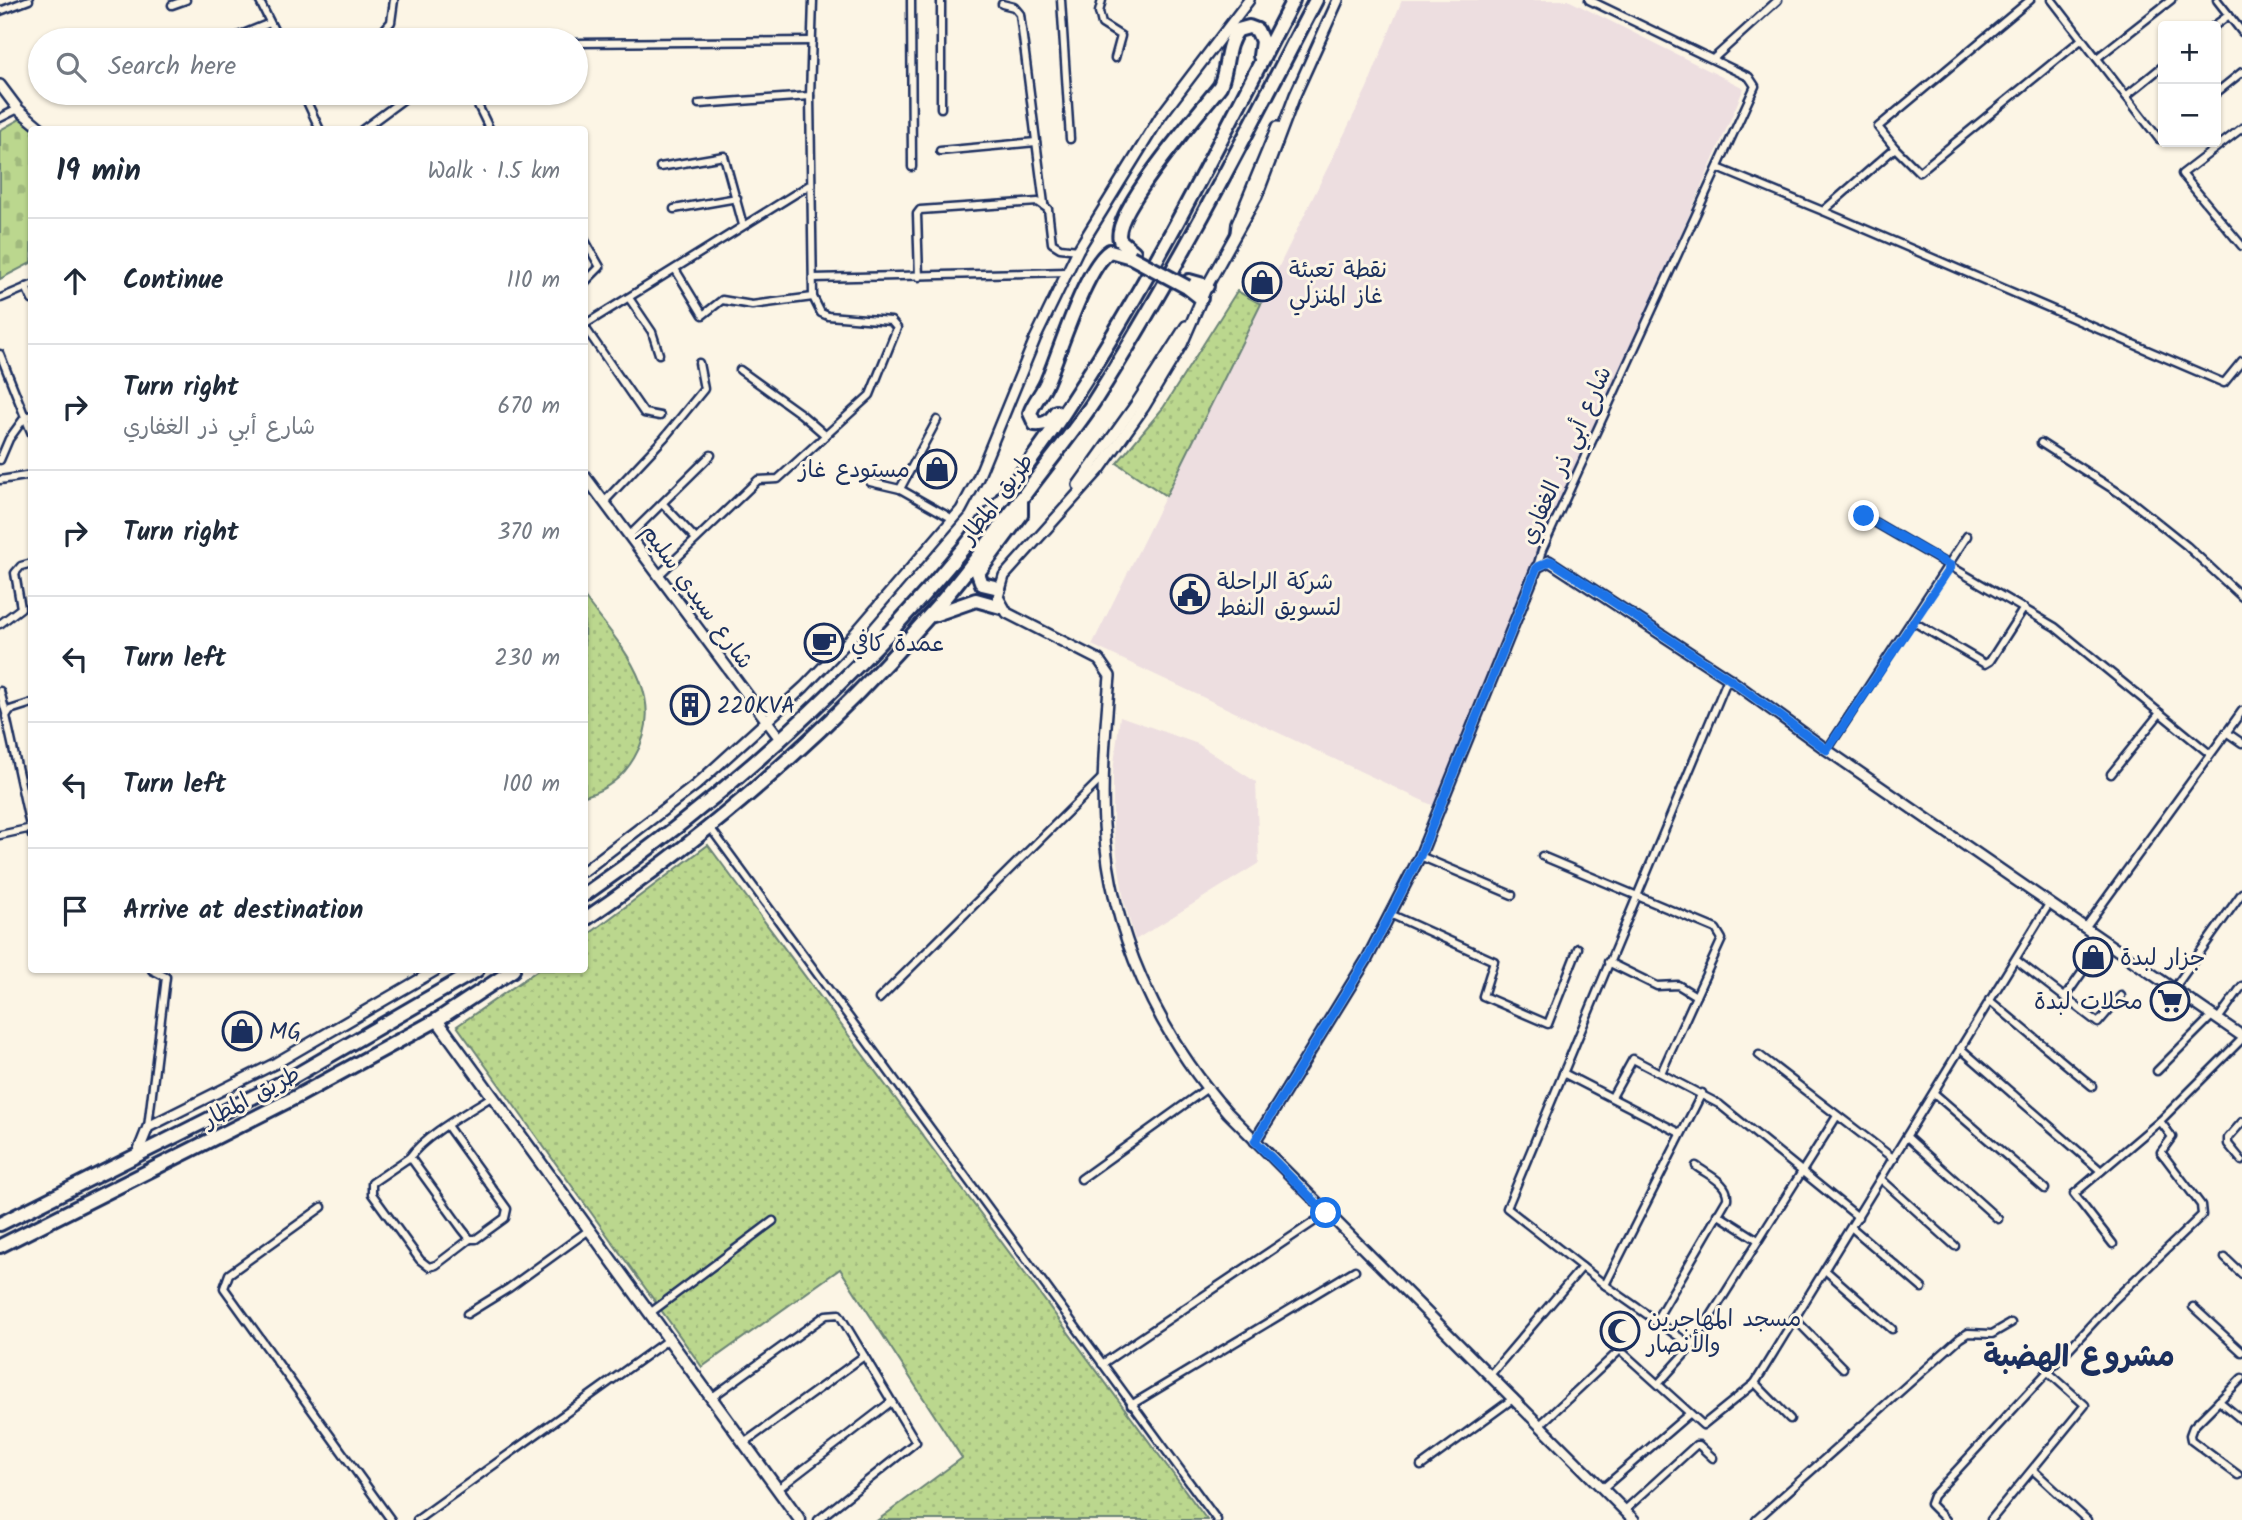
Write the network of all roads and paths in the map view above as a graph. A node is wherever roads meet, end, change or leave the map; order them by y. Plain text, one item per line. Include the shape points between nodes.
1 (29, 0) edge
2 (186, 0) edge
3 (258, 0) edge
4 (394, 0) edge
5 (813, 0) edge
6 (911, 0) edge
7 (941, 0) edge
8 (1060, 0) edge
9 (1101, 0) edge
10 (1249, 0) edge
11 (1293, 0) edge
12 (1316, 0) edge
13 (1332, 0) edge
14 (1338, 0) edge
15 (1589, 0) edge
16 (1778, 0) edge
17 (2030, 0) edge
18 (2052, 0) edge
19 (2171, 0) edge
20 (2217, 0) edge
21 (1002, 4) dead end
22 (172, 5) dead end
23 (0, 11) edge
24 (2229, 15) junction
25 (2221, 21) edge
26 (270, 23) junction
27 (258, 28) edge
28 (273, 28) edge
29 (386, 28) edge
30 (2242, 32) edge
31 (2082, 39) junction
32 (812, 41) junction
33 (1225, 41) junction
34 (588, 43) edge
35 (1115, 58) dead end
36 (2097, 58) junction
37 (1713, 59) junction
38 (2158, 70) edge
39 (1256, 72) junction
40 (2242, 72) edge
41 (0, 85) edge
42 (2221, 89) edge
43 (1292, 93) junction
44 (810, 96) junction
45 (2126, 96) junction
46 (699, 104) dead end
47 (309, 105) edge
48 (396, 105) edge
49 (478, 105) edge
50 (941, 108) dead end
51 (18, 109) junction
52 (0, 118) edge
53 (38, 126) edge
54 (318, 126) edge
55 (367, 126) edge
56 (488, 126) edge
57 (2242, 128) edge
58 (2158, 138) edge
59 (1070, 139) dead end
60 (1036, 142) junction
61 (1895, 149) junction
62 (940, 151) dead end
63 (660, 167) dead end
64 (912, 167) dead end
65 (1718, 168) junction
66 (811, 184) junction
67 (737, 198) junction
68 (1044, 204) junction
69 (674, 209) dead end
70 (1823, 211) junction
71 (743, 225) junction
72 (588, 246) edge
73 (2242, 246) edge
74 (1078, 250) junction
75 (1133, 254) junction
76 (674, 269) junction
77 (1067, 272) junction
78 (919, 277) junction
79 (813, 278) junction
80 (588, 279) edge
81 (28, 286) edge
82 (1, 298) edge
83 (629, 298) junction
84 (813, 298) junction
85 (1202, 299) junction
86 (588, 323) edge
87 (1120, 324) junction
88 (588, 331) edge
89 (0, 354) edge
90 (659, 354) dead end
91 (2242, 361) edge
92 (699, 363) dead end
93 (740, 370) dead end
94 (28, 416) edge
95 (660, 416) dead end
96 (937, 420) dead end
97 (824, 434) junction
98 (2041, 443) dead end
99 (711, 455) dead end
100 (0, 460) edge
101 (28, 476) edge
102 (0, 480) edge
103 (588, 480) edge
104 (870, 482) dead end
105 (900, 489) junction
106 (1021, 499) junction
107 (605, 502) junction
108 (663, 504) junction
109 (1864, 516) dead end
110 (953, 519) junction
111 (631, 535) junction
112 (1967, 536) dead end
113 (696, 539) junction
114 (28, 564) edge
115 (1951, 566) junction
116 (1537, 567) junction
117 (659, 575) junction
118 (999, 588) junction
119 (2242, 597) edge
120 (1001, 607) junction
121 (2024, 608) junction
122 (929, 617) junction
123 (1912, 621) junction
124 (0, 624) edge
125 (1728, 678) junction
126 (0, 691) edge
127 (28, 705) edge
128 (2242, 711) edge
129 (6, 713) junction
130 (2160, 713) junction
131 (767, 722) junction
132 (2226, 732) junction
133 (9, 734) junction
134 (0, 735) edge
135 (780, 740) junction
136 (2242, 743) edge
137 (1827, 750) junction
138 (2210, 754) junction
139 (2111, 774) dead end
140 (1102, 778) junction
141 (28, 817) edge
142 (709, 826) junction
143 (28, 830) edge
144 (0, 835) edge
145 (1420, 856) junction
146 (1542, 856) dead end
147 (588, 868) edge
148 (588, 892) edge
149 (1637, 893) junction
150 (2242, 893) edge
151 (1512, 895) dead end
152 (2049, 904) junction
153 (1390, 914) junction
154 (588, 917) edge
155 (2085, 928) junction
156 (2104, 941) junction
157 (1578, 948) dead end
158 (2016, 960) junction
159 (1608, 962) junction
160 (158, 973) edge
161 (431, 973) edge
162 (472, 973) edge
163 (508, 973) edge
164 (2242, 986) edge
165 (2173, 990) junction
166 (1696, 996) junction
167 (2121, 996) dead end
168 (2065, 997) junction
169 (879, 999) dead end
170 (1989, 1000) junction
171 (2215, 1017) junction
172 (437, 1020) junction
173 (2242, 1038) edge
174 (1960, 1048) junction
175 (1759, 1055) dead end
176 (2158, 1070) dead end
177 (1563, 1073) junction
178 (1661, 1073) junction
179 (2092, 1086) dead end
180 (1206, 1089) junction
181 (1702, 1093) junction
182 (1935, 1094) junction
183 (491, 1097) junction
184 (1612, 1097) junction
185 (1837, 1116) junction
186 (2160, 1121) junction
187 (2242, 1122) edge
188 (148, 1127) junction
189 (448, 1127) junction
190 (1680, 1133) junction
191 (1907, 1137) junction
192 (1255, 1141) junction
193 (410, 1157) junction
194 (135, 1158) junction
195 (1894, 1159) junction
196 (2242, 1161) edge
197 (1696, 1166) dead end
198 (1802, 1169) junction
199 (2101, 1171) junction
200 (1081, 1179) dead end
201 (1882, 1180) junction
202 (2045, 1189) dead end
203 (322, 1207) dead end
204 (1326, 1213) junction
205 (1717, 1214) junction
206 (1858, 1217) junction
207 (1998, 1219) dead end
208 (773, 1221) dead end
209 (0, 1224) edge
210 (1851, 1227) junction
211 (589, 1230) junction
212 (470, 1239) junction
213 (1758, 1240) junction
214 (2113, 1244) dead end
215 (0, 1246) edge
216 (1955, 1246) dead end
217 (2225, 1258) dead end
218 (1582, 1267) junction
219 (1355, 1270) dead end
220 (1825, 1270) junction
221 (2242, 1274) edge
222 (1605, 1285) junction
223 (1922, 1288) dead end
224 (2193, 1307) dead end
225 (650, 1313) junction
226 (467, 1314) dead end
227 (1794, 1318) junction
228 (1655, 1322) junction
229 (2011, 1323) dead end
230 (1892, 1329) dead end
231 (669, 1339) junction
232 (1692, 1346) junction
233 (2242, 1352) edge
234 (864, 1356) junction
235 (1102, 1364) junction
236 (1843, 1368) dead end
237 (2047, 1371) junction
238 (1490, 1375) junction
239 (2242, 1378) edge
240 (1659, 1383) junction
241 (1755, 1383) junction
242 (711, 1398) junction
243 (1514, 1398) junction
244 (2219, 1401) junction
245 (891, 1402) junction
246 (1131, 1405) junction
247 (1689, 1414) junction
248 (1790, 1419) dead end
249 (2242, 1420) edge
250 (1541, 1424) junction
251 (744, 1443) junction
252 (1713, 1458) dead end
253 (1421, 1466) dead end
254 (2034, 1471) junction
255 (2238, 1475) dead end
256 (778, 1489) junction
257 (1602, 1489) junction
258 (1625, 1510) junction
259 (1995, 1519) edge
260 (391, 1520) edge
261 (417, 1520) edge
262 (800, 1520) edge
263 (818, 1520) edge
264 (1217, 1520) edge
265 (1633, 1520) edge
266 (1756, 1520) edge
267 (1947, 1520) edge
268 (2087, 1520) edge

1 - 23 street
2 - 22 street
3 - 26 street
4 - 29 street
5 - 32 street
6 - 64 street
7 - 50 street
8 - 59 street
9 - 35 street via 1102,24 1121,36
10 - 33 street
11 - 39 highway, طريق المطار
12 - 106 highway, طريق المطار via 1163,288 1091,405
13 - 43 street
14 - 43 street
15 - 37 street
16 - 37 street
17 - 61 street via 1878,127
18 - 31 street
19 - 36 street
20 - 24 street
21 - 60 street via 1020,14
24 - 25 street
24 - 30 street
26 - 27 street
26 - 28 street
31 - 36 street
31 - 61 street via 1919,172
32 - 34 street
32 - 44 street
33 - 39 highway via 1242,27 1257,30 1262,41
33 - 74 street via 1137,152
33 - 75 highway via 1226,73 1220,86 1119,224 1120,240
36 - 45 street
37 - 65 street, شارع أبي ذر الغفاري via 1755,82
38 - 45 street
39 - 87 highway, طريق المطار via 1218,150
40 - 42 street
41 - 51 street
43 - 85 street via 1257,196
44 - 46 street
44 - 66 street
45 - 58 street
47 - 54 street
48 - 55 street
49 - 56 street
51 - 52 street
51 - 53 street
57 - 73 street via 2182,174
60 - 62 street
60 - 68 street
61 - 70 street
63 - 67 street via 724,156
65 - 70 street
65 - 116 street, شارع أبي ذر الغفاري
66 - 71 street
66 - 79 street
67 - 69 street
67 - 71 street
68 - 74 street via 1052,243
68 - 78 street via 920,210
70 - 91 street via 2224,383
71 - 76 street
72 - 80 street via 600,267
74 - 77 street
75 - 85 highway, bridge via 1189,284
75 - 87 highway via 1113,250 1098,263 1047,382 1032,405 1035,424 1052,418
76 - 83 street
76 - 84 street via 703,315 722,300 752,305
77 - 78 street
77 - 110 street via 978,478
78 - 79 street
79 - 84 street
81 - 82 street
83 - 86 street
83 - 90 street via 652,332
84 - 97 street via 828,316 897,325 870,395
85 - 118 street via 1136,404
87 - 135 highway, طريق المطار via 1008,491 953,560 874,648
88 - 95 street via 644,413
89 - 94 street
92 - 107 street via 704,389
93 - 97 street
94 - 100 street via 9,439
96 - 105 street
97 - 113 street via 778,479 758,480
98 - 119 street via 2127,498
99 - 108 street
101 - 102 street
103 - 107 street, شارع سيدي سليم
104 - 105 street
105 - 110 street
106 - 118 highway via 1021,515 978,573 982,584
106 - 122 highway, طريق المطار
107 - 111 street, شارع سيدي سليم
108 - 111 street
108 - 113 street
109 - 115 street
110 - 131 street via 850,639
111 - 117 street, شارع سيدي سليم
112 - 115 street
113 - 117 street
114 - 124 street via 15,573 20,608
115 - 121 street
115 - 123 street
116 - 125 street via 1553,562
116 - 145 street, شارع أبي ذر الغفاري
117 - 131 street, شارع سيدي سليم
118 - 120 street
120 - 122 highway via 976,600
120 - 140 street via 1100,660 1108,669
121 - 123 street via 1985,664
121 - 130 street
122 - 142 highway, طريق المطار via 824,725
123 - 137 street
125 - 137 street
125 - 149 street
126 - 129 street
127 - 129 street
128 - 132 street
129 - 133 street
130 - 138 street
130 - 139 street
131 - 135 street, شارع سيدي سليم
131 - 147 street via 696,785
132 - 136 street
132 - 138 street
133 - 134 street
133 - 141 street
135 - 148 highway, طريق المطار
137 - 152 street
138 - 155 street
140 - 169 street
140 - 180 street via 1107,853 1122,924 1173,1043
142 - 154 highway, طريق المطار
142 - 235 street
143 - 144 street
145 - 151 street
145 - 153 street, شارع أبي ذر الغفاري
146 - 149 street
149 - 159 street
149 - 166 street via 1720,933 1722,939
150 - 165 street
152 - 155 street
152 - 158 street
153 - 157 street via 1494,961 1483,996 1548,1024
153 - 192 street, شارع أبي ذر الغفاري
155 - 156 street
156 - 165 street
156 - 168 street
158 - 168 street
158 - 170 street
159 - 166 street via 1657,986 1678,985
159 - 177 street
160 - 188 street via 166,977
161 - 188 street via 276,1063
162 - 194 highway, طريق المطار via 291,1078
163 - 172 highway, طريق المطار
164 - 171 street
165 - 171 street
166 - 178 street
167 - 168 street via 2098,1023
170 - 174 street
170 - 179 street
171 - 173 street
171 - 176 street
172 - 183 main road
172 - 215 highway, طريق المطار via 261,1115
173 - 186 street
174 - 182 street
174 - 199 street
175 - 185 street
177 - 184 street
177 - 218 street via 1507,1208
178 - 181 street
178 - 184 street via 1630,1060
180 - 192 street
180 - 200 street
181 - 190 street
181 - 198 street
182 - 191 street
182 - 202 street
183 - 189 street
183 - 211 main road
184 - 190 street
185 - 195 street
185 - 198 street
186 - 199 street
186 - 237 street via 2172,1137 2161,1152 2201,1205 2202,1216
187 - 196 street via 2228,1138
188 - 194 street
189 - 193 street
189 - 212 street via 507,1209 505,1218
190 - 222 street
191 - 195 street
191 - 207 street
192 - 204 street
193 - 212 street
193 - 212 street via 370,1187 420,1261 429,1267 436,1265
194 - 209 highway, طريق المطار
195 - 201 street
197 - 205 street via 1727,1191
198 - 206 street
198 - 213 street
199 - 214 street via 2073,1196
201 - 206 street
201 - 216 street
203 - 260 street via 229,1274 224,1288
204 - 235 street
204 - 238 street
205 - 213 street
205 - 228 street
206 - 210 street
208 - 225 street
210 - 220 street
210 - 223 street
211 - 225 main road
211 - 226 street
213 - 232 street
217 - 221 street
218 - 222 street
218 - 238 street
219 - 246 street
220 - 227 street
220 - 230 street
222 - 228 street
224 - 233 street
225 - 231 main road
227 - 236 street
227 - 241 street
228 - 232 street
229 - 266 street via 1992,1334 1968,1333 1960,1338
231 - 242 main road
231 - 261 street
232 - 240 street
234 - 242 street via 839,1314 832,1314
234 - 245 street
234 - 251 street
235 - 246 street
237 - 254 street via 2085,1405
237 - 267 street via 1933,1496 1930,1504
238 - 243 street
239 - 244 street
240 - 247 street
240 - 250 street via 1620,1350
241 - 247 street via 1706,1424
241 - 248 street
242 - 251 main road
243 - 250 street
243 - 253 street
244 - 249 street
244 - 255 street via 2193,1427 2191,1440
245 - 256 street
245 - 263 street via 916,1442
246 - 264 street
247 - 257 street
250 - 257 street
251 - 256 main road
252 - 258 street via 1696,1445
254 - 259 street
254 - 268 street
256 - 262 main road
257 - 258 street
258 - 265 street

